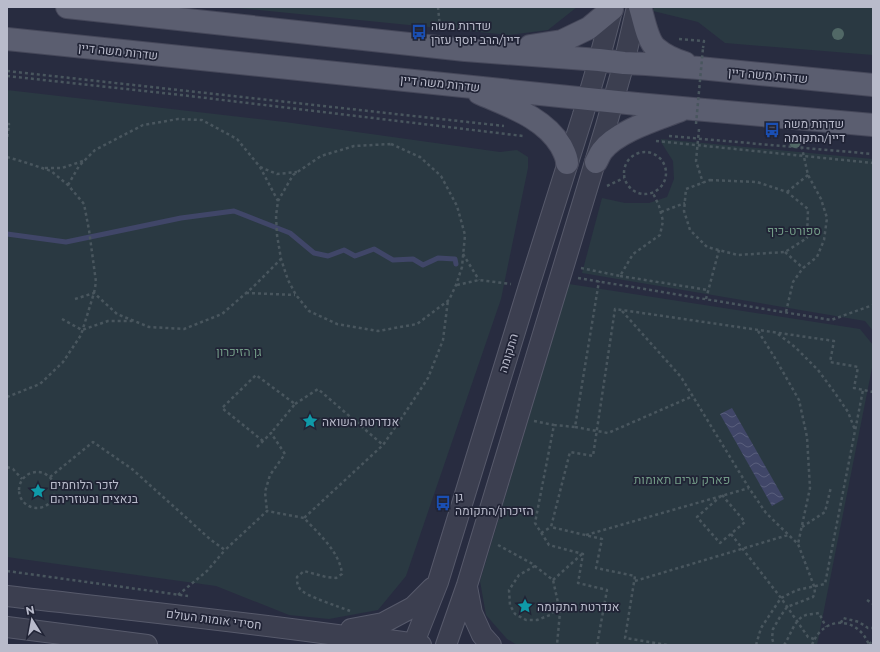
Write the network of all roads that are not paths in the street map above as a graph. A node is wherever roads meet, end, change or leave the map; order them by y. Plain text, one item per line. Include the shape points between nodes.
1 (67, 7) edge
2 (639, 7) edge
3 (613, 8) edge
4 (7, 39) edge
5 (465, 50) junction
6 (701, 58) junction
7 (599, 60) junction
8 (624, 63) junction
9 (873, 85) edge
10 (462, 86) junction
11 (588, 99) junction
12 (613, 102) junction
13 (694, 118) junction
14 (873, 125) edge
15 (596, 162) junction
16 (567, 163) junction
17 (438, 582) junction
18 (467, 585) junction
19 (7, 596) edge
20 (7, 627) edge
21 (325, 634) junction
22 (416, 644) edge
23 (147, 645) edge
24 (446, 645) edge
25 (491, 645) edge

1 - 5 main road, שדרות משה דיין
2 - 6 main road via 648,35 656,48 673,59
2 - 8 street
3 - 5 main road via 589,28 562,42
3 - 7 street, התקומה
4 - 10 main road, שדרות משה דיין
5 - 7 main road, שדרות משה דיין
6 - 8 main road, שדרות משה דיין via 646,64
6 - 9 main road, שדרות משה דיין
7 - 8 main road, שדרות משה דיין
7 - 11 street, התקומה
8 - 12 street
10 - 11 main road, שדרות משה דיין
10 - 16 main road via 520,112 544,126 560,144
11 - 12 main road, שדרות משה דיין
11 - 16 street, התקומה
12 - 13 main road, שדרות משה דיין
12 - 15 street
13 - 14 main road, שדרות משה דיין
13 - 15 main road via 635,128 602,150
15 - 18 street
16 - 17 street, התקומה
17 - 21 street via 413,607 383,623
17 - 22 street, התקומה
18 - 24 street
18 - 25 street via 472,613 482,634
19 - 21 street, חסידי אומות העולם
20 - 23 street
21 - 22 street, חסידי אומות העולם

